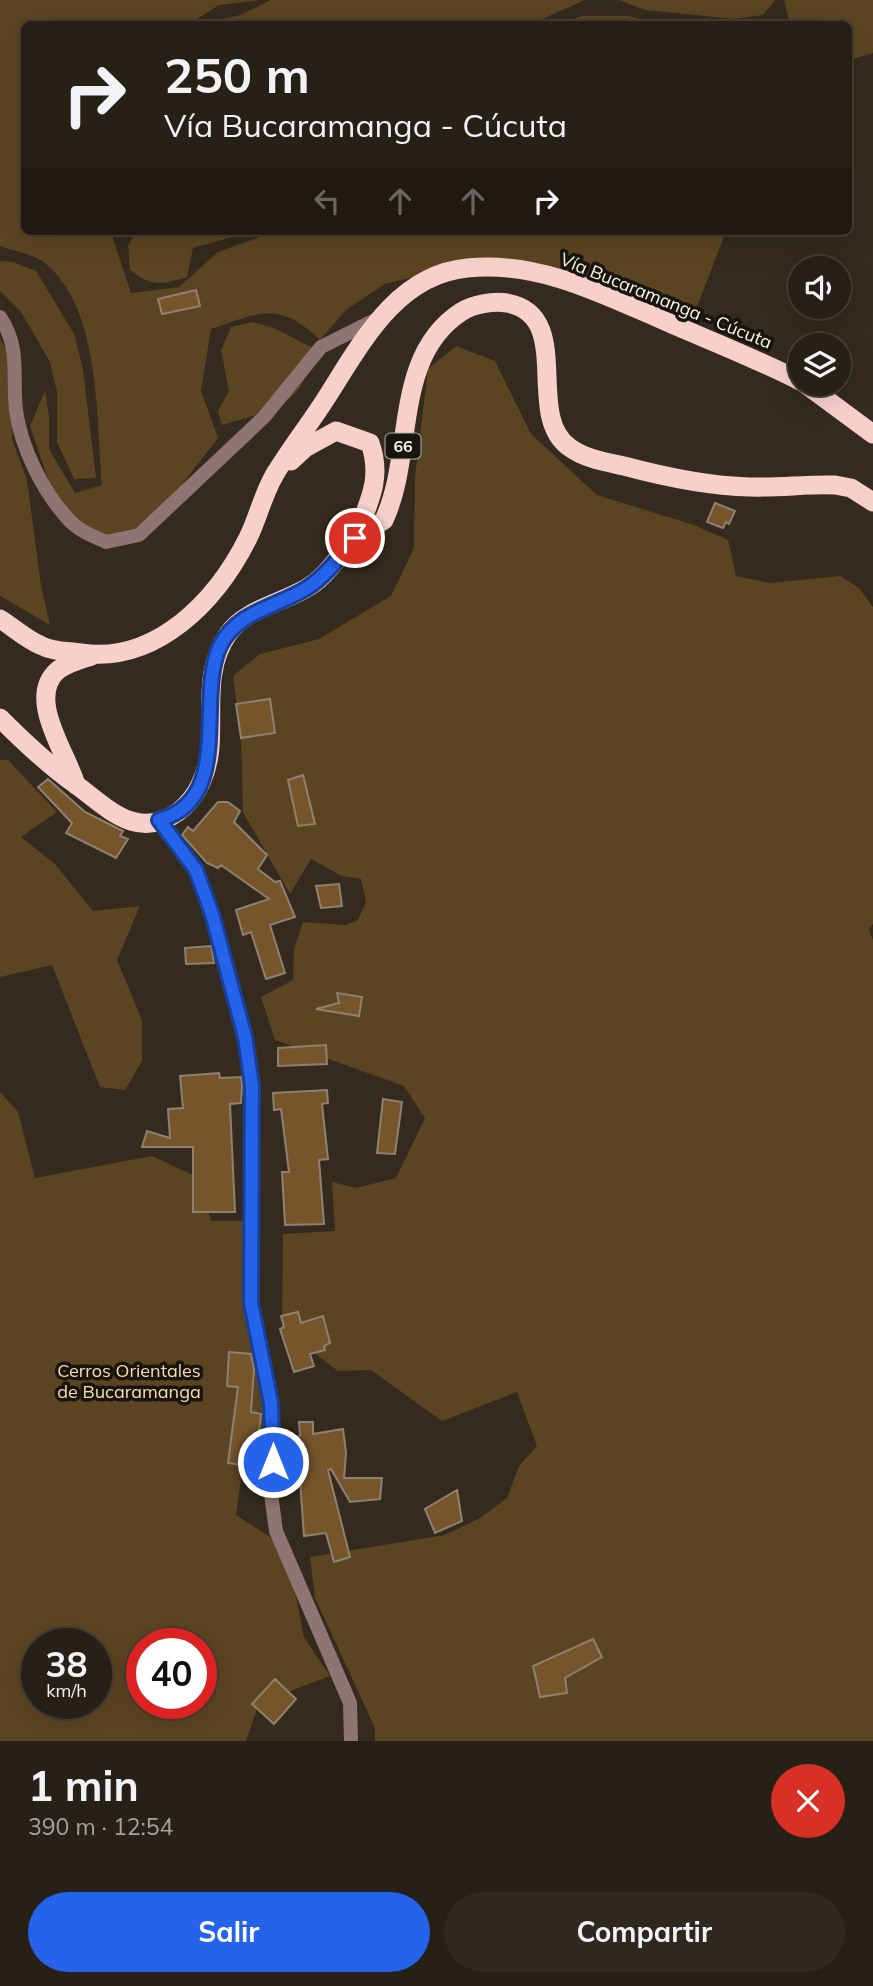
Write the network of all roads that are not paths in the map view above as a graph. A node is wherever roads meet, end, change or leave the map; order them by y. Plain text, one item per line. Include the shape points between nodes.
1 (0, 317) edge
2 (377, 319) junction
3 (788, 375) edge
4 (821, 396) edge
5 (873, 434) edge
6 (273, 476) junction
7 (873, 502) edge
8 (355, 538) junction
9 (0, 619) edge
10 (93, 656) junction
11 (0, 718) edge
12 (76, 785) junction
13 (159, 820) junction
14 (351, 1741) edge

1 - 2 street via 11,334 22,442 70,521 106,542 139,535 264,417 321,347
2 - 3 highway, Vía Bucaramanga - Cúcuta via 416,286 466,267 546,274
2 - 6 highway, Vía Bucaramanga - Cúcuta
4 - 5 highway, Vía Bucaramanga - Cúcuta
6 - 8 highway via 305,448 336,431 370,443 375,485
6 - 10 highway, Vía Bucaramanga - Cúcuta via 248,538 209,598 159,638 128,651
7 - 8 highway, 66 via 851,488 835,485 731,486 578,453 554,430 547,409 548,365 540,329 515,305 497,302 466,309 436,334 421,360 410,400 393,501 384,520
8 - 13 highway, 66 via 329,571 306,589 245,618 229,631 219,648 211,680 207,766 188,804
9 - 10 highway, Vía Bucaramanga - Cúcuta via 40,646
10 - 12 highway via 58,669 47,694 49,723
11 - 12 highway via 59,775
12 - 13 highway via 116,816
13 - 14 street via 196,870 245,1037 252,1085 251,1303 271,1403 271,1494 276,1531 350,1703

